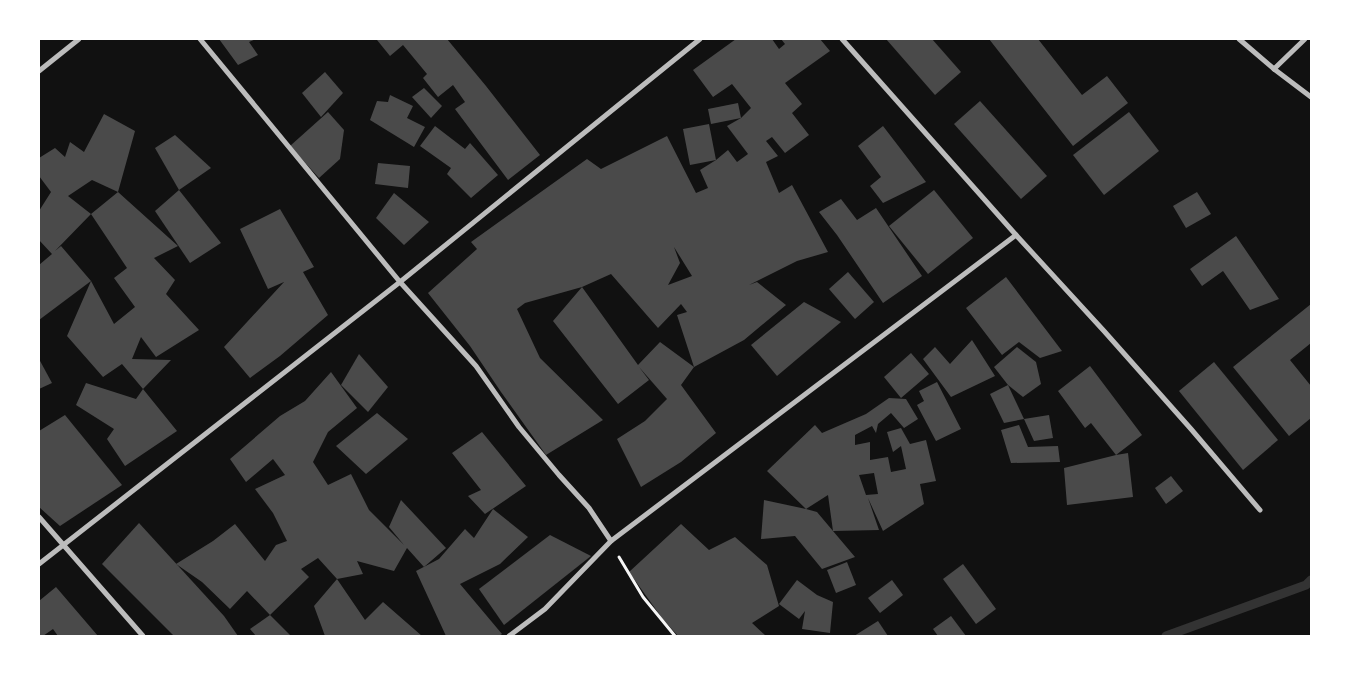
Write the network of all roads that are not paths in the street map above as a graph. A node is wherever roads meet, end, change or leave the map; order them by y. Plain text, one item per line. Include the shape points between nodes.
1 (79, 39) edge
2 (200, 39) edge
3 (700, 39) edge
4 (842, 39) edge
5 (1239, 39) edge
6 (1305, 39) edge
7 (1274, 69) junction
8 (39, 71) edge
9 (1311, 97) edge
10 (1016, 235) junction
11 (400, 282) junction
12 (1260, 510) dead end
13 (39, 517) edge
14 (611, 541) junction
15 (63, 544) junction
16 (39, 564) edge
17 (143, 636) edge
18 (509, 636) edge

1 - 8 street
2 - 11 street
3 - 11 street
4 - 10 street
5 - 7 street
6 - 7 street
7 - 9 street
10 - 12 street via 1191,428
10 - 14 street
11 - 14 street via 476,366 519,426 589,508
11 - 15 street
13 - 15 street
14 - 18 street via 545,610
15 - 16 street
15 - 17 street

